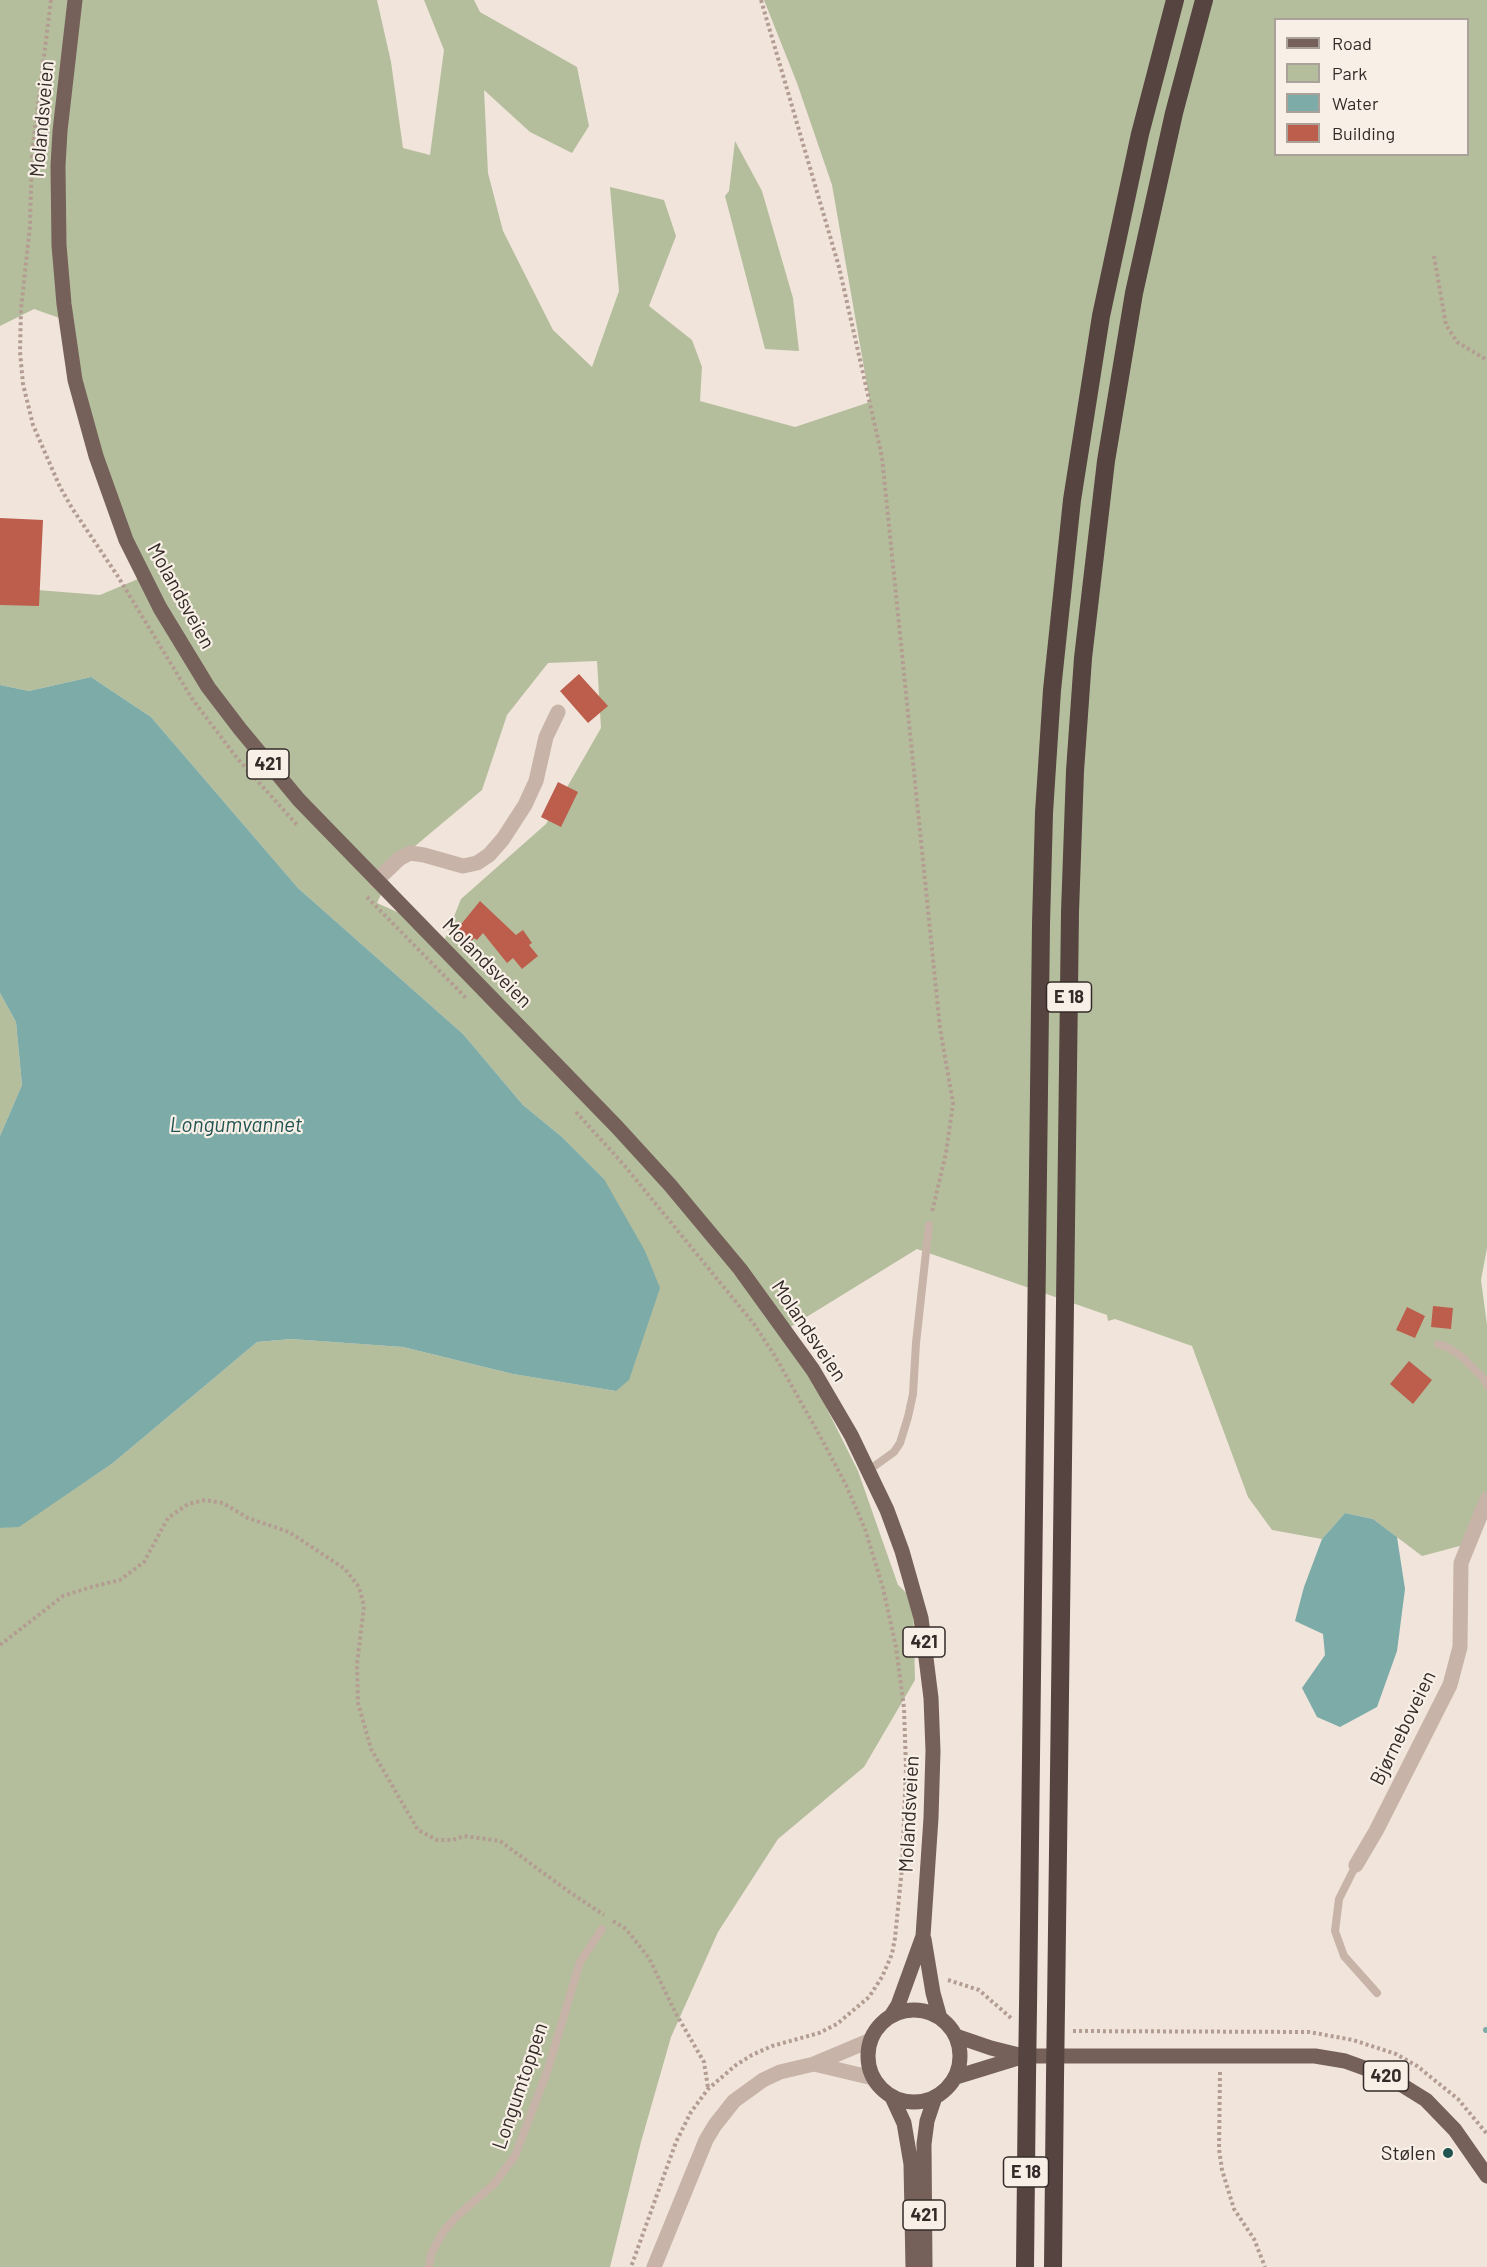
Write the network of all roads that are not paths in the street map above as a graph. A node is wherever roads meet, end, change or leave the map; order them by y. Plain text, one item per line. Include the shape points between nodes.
1 (75, 0) edge
2 (1175, 0) edge
3 (1204, 0) edge
4 (558, 712) dead end
5 (376, 880) junction
6 (929, 1225) road end
7 (1438, 1344) dead end
8 (1487, 1385) edge
9 (869, 1470) junction
10 (1487, 1498) edge
11 (1356, 1865) joint
12 (602, 1929) dead end
13 (923, 1936) junction
14 (1377, 1993) dead end
15 (891, 2016) junction
16 (940, 2018) junction
17 (956, 2036) junction
18 (871, 2040) junction
19 (1023, 2056) junction
20 (814, 2064) junction
21 (956, 2077) junction
22 (873, 2078) junction
23 (892, 2097) junction
24 (935, 2097) junction
25 (1487, 2176) edge
26 (429, 2267) edge
27 (654, 2267) edge
28 (913, 2267) edge
29 (925, 2267) edge
30 (1024, 2267) edge
31 (1053, 2267) edge

1 - 5 main road, Molandsveien / 421 via 60,131 60,273 75,380 111,502 160,608 208,687 270,766
2 - 30 highway, E 18, bridge via 1140,134 1101,316 1072,500 1052,690 1041,924
3 - 31 highway, E 18, bridge via 1154,196 1119,377 1095,546 1074,783
4 - 5 street via 525,805 489,855 463,866 410,853
5 - 9 main road, Molandsveien / 421 via 562,1070 699,1218 813,1370
6 - 9 lane via 908,1417 894,1452
7 - 8 lane via 1461,1356
9 - 13 main road, Molandsveien / 421 via 908,1568 927,1658 933,1751
10 - 11 street, Bjørneboveien via 1461,1563 1460,1647 1450,1685
11 - 14 lane via 1339,1899 1335,1931 1344,1956
12 - 26 lane, Longumtoppen via 580,1962 548,2069 515,2156 494,2184 443,2232
13 - 15 main road, Molandsveien / 421
13 - 16 main road, Molandsveien / 421
15 - 16 main road via 916,2010
15 - 18 main road, 421
16 - 17 main road, 421
17 - 19 main road, 420
17 - 21 main road via 960,2056
18 - 20 street
18 - 22 main road via 868,2063
19 - 21 main road, 420
19 - 25 main road, 420 via 1315,2056 1345,2061 1389,2077 1426,2100 1455,2130
20 - 22 street
20 - 27 street via 763,2080 719,2119 699,2155
21 - 24 main road, 421
22 - 23 main road, 421
23 - 24 main road via 918,2102
23 - 28 main road, 421 via 904,2123 911,2164
24 - 29 main road, 421 via 924,2144

